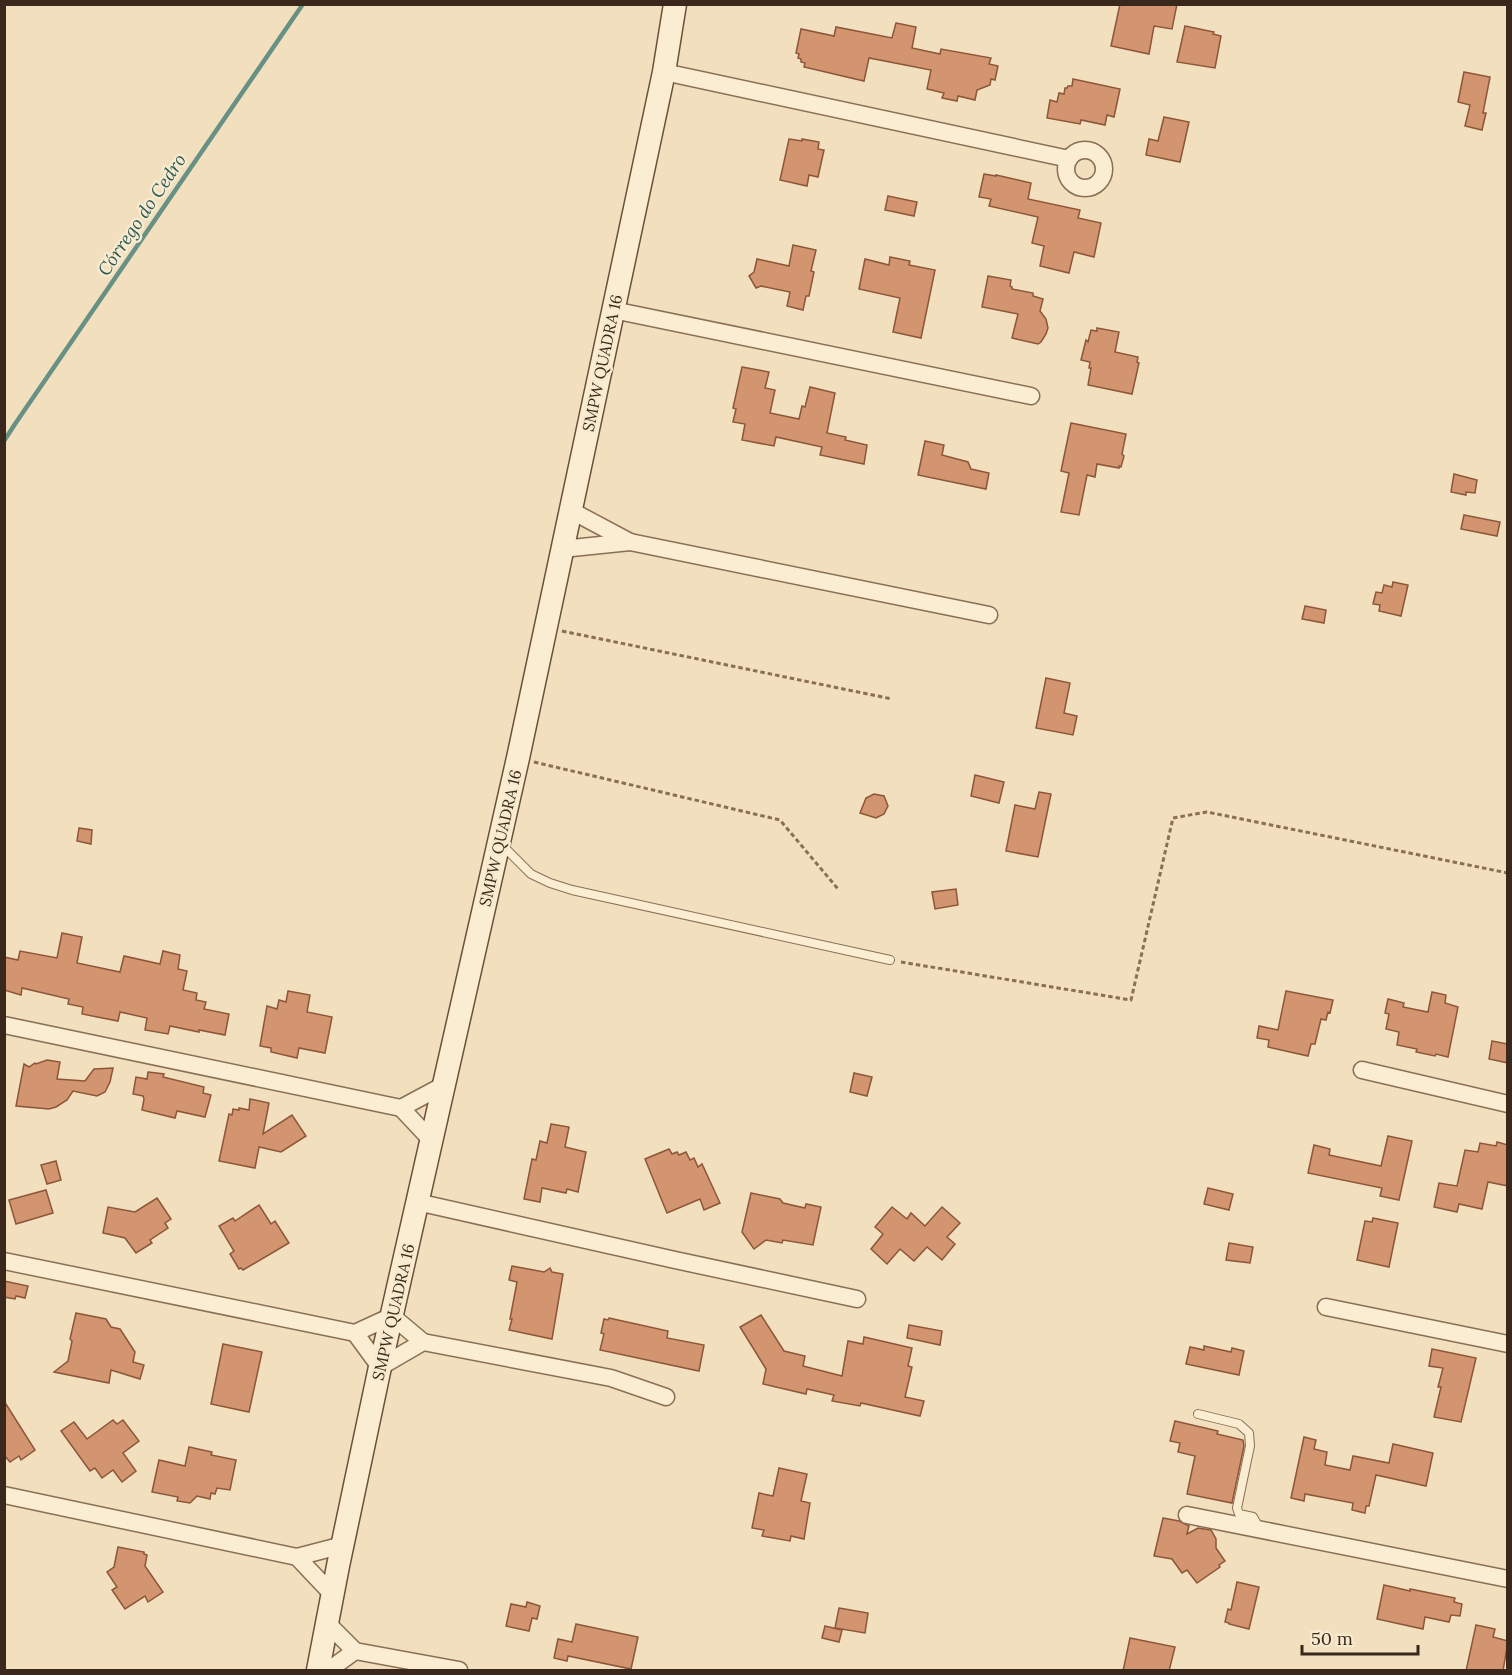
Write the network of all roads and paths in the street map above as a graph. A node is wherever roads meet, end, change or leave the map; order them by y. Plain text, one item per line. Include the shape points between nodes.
1 (675, 4) edge
2 (664, 72) junction
3 (1069, 159) dead end
4 (613, 310) junction
5 (1031, 396) dead end
6 (570, 510) junction
7 (630, 542) junction
8 (562, 549) junction
9 (989, 615) dead end
10 (546, 628) junction
11 (892, 699) dead end
12 (518, 758) junction
13 (499, 841) junction
14 (1508, 873) edge
15 (838, 889) dead end
16 (890, 960) joint
17 (4, 1025) edge
18 (1362, 1070) dead end
19 (444, 1085) junction
20 (1508, 1104) edge
21 (401, 1108) junction
22 (432, 1141) junction
23 (417, 1202) junction
24 (4, 1261) edge
25 (857, 1299) dead end
26 (1326, 1307) dead end
27 (392, 1316) junction
28 (355, 1334) junction
29 (423, 1342) junction
30 (1508, 1344) edge
31 (380, 1367) junction
32 (666, 1397) dead end
33 (1198, 1414) dead end
34 (4, 1495) edge
35 (1187, 1515) dead end
36 (1257, 1528) junction
37 (343, 1545) junction
38 (297, 1557) junction
39 (1508, 1579) edge
40 (332, 1594) junction
41 (327, 1623) junction
42 (355, 1651) junction
43 (318, 1671) edge
44 (329, 1671) edge
45 (459, 1671) edge

1 - 2 street, SMPW QUADRA 16
2 - 3 street
2 - 4 street, SMPW QUADRA 16
4 - 5 street
4 - 6 street, SMPW QUADRA 16
6 - 7 street
6 - 8 street, SMPW QUADRA 16
7 - 8 street
7 - 9 street
8 - 10 street, SMPW QUADRA 16
10 - 11 path
10 - 12 street, SMPW QUADRA 16
12 - 13 street, SMPW QUADRA 16
12 - 15 path via 780,820
13 - 16 lane via 531,874 572,890
13 - 19 street, SMPW QUADRA 16
14 - 16 path via 1207,812 1173,818 1131,1000
17 - 21 street
18 - 20 street
19 - 21 street
19 - 22 street, SMPW QUADRA 16
21 - 22 street
22 - 23 street, SMPW QUADRA 16
23 - 25 street
23 - 27 street, SMPW QUADRA 16
24 - 28 street
26 - 30 street
27 - 28 street
27 - 29 street
27 - 31 street, SMPW QUADRA 16
28 - 31 street
29 - 31 street
29 - 32 street via 611,1378
31 - 37 street, SMPW QUADRA 16
33 - 36 lane via 1239,1424 1249,1433 1250,1446 1237,1508 1239,1514 1253,1517
34 - 38 street
35 - 36 street
36 - 39 street
37 - 38 street
37 - 40 street, SMPW QUADRA 16
38 - 40 street
40 - 41 street, SMPW QUADRA 16
41 - 42 street
41 - 43 street, SMPW QUADRA 16
42 - 44 street
42 - 45 street

